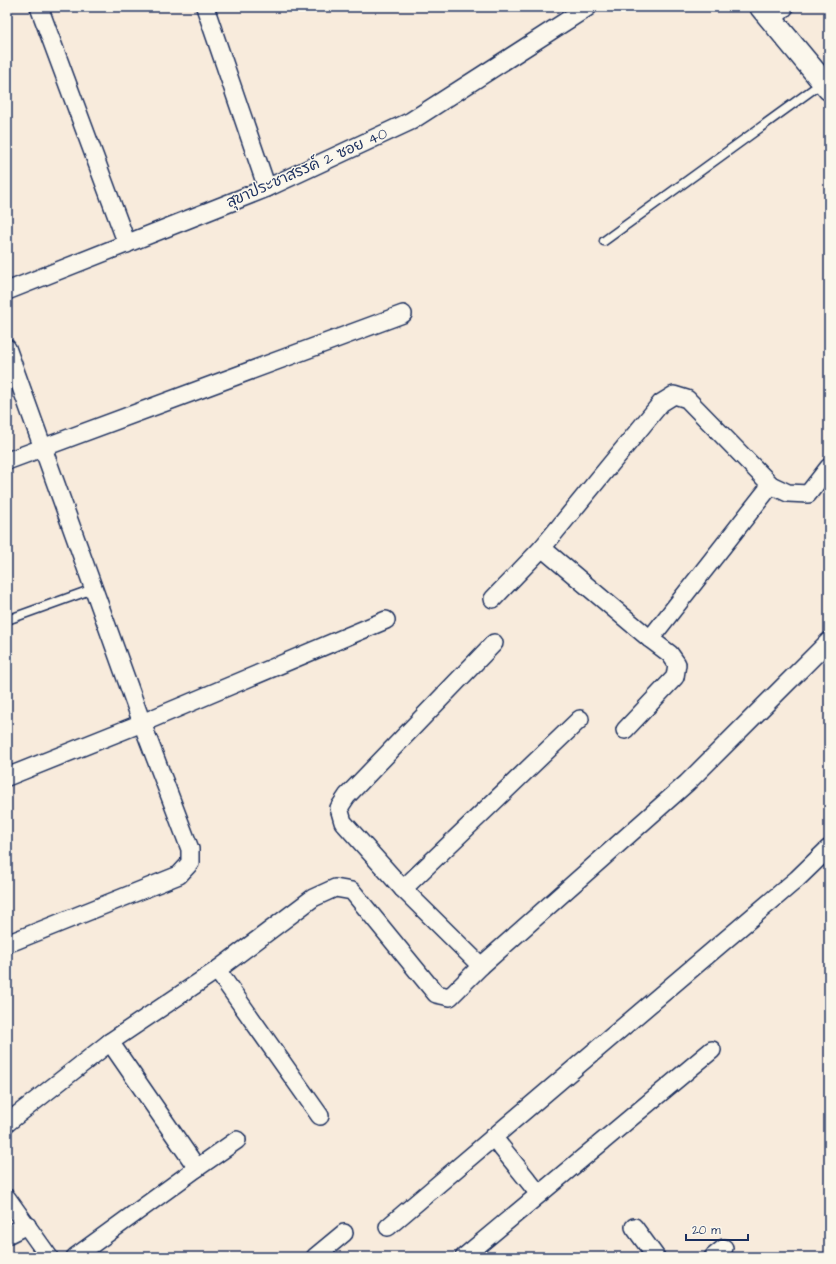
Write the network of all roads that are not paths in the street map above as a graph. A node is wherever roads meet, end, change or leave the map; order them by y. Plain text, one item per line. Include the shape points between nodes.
1 (39, 7) edge
2 (205, 7) edge
3 (588, 7) edge
4 (773, 11) edge
5 (826, 86) edge
6 (267, 188) junction
7 (604, 241) dead end
8 (127, 244) junction
9 (7, 291) edge
10 (403, 314) dead end
11 (7, 348) edge
12 (42, 448) junction
13 (7, 461) edge
14 (829, 467) edge
15 (771, 485) junction
16 (542, 548) junction
17 (93, 589) junction
18 (493, 599) dead end
19 (7, 620) edge
20 (386, 620) dead end
21 (650, 639) junction
22 (829, 641) edge
23 (494, 643) dead end
24 (580, 719) dead end
25 (142, 723) junction
26 (625, 730) dead end
27 (7, 778) edge
28 (829, 848) edge
29 (404, 889) junction
30 (7, 944) edge
31 (481, 966) junction
32 (217, 970) junction
33 (110, 1042) junction
34 (712, 1050) dead end
35 (320, 1116) dead end
36 (7, 1123) edge
37 (493, 1137) junction
38 (237, 1140) dead end
39 (196, 1168) junction
40 (539, 1194) junction
41 (7, 1198) edge
42 (27, 1225) junction
43 (388, 1227) dead end
44 (634, 1227) dead end
45 (344, 1233) dead end
46 (7, 1235) edge
47 (49, 1257) edge
48 (75, 1257) edge
49 (315, 1257) edge
50 (464, 1257) edge
51 (656, 1257) edge

1 - 8 street
2 - 6 street
3 - 6 street, สุขาประชาสรรค์ 2 ซอย 40 via 411,121
4 - 5 street
5 - 7 lane
6 - 8 street, สุขาประชาสรรค์ 2 ซอย 40
8 - 9 street, สุขาประชาสรรค์ 2 ซอย 40
10 - 12 street
11 - 12 street
12 - 13 street
12 - 17 street
14 - 15 street via 808,494 788,493
15 - 16 street via 687,399 674,395 661,403
15 - 21 street
16 - 18 street
16 - 21 street
17 - 19 lane
17 - 25 street
20 - 25 street
21 - 26 street via 670,654 677,664 675,677
22 - 31 street via 687,783
23 - 29 street via 347,796 339,808 343,822
24 - 29 street
25 - 27 street
25 - 30 street via 190,849 190,863 179,875
28 - 37 street via 797,879
29 - 31 street
31 - 32 street via 450,997 436,994 352,892 335,888 313,898
32 - 33 street
32 - 35 street
33 - 36 street
33 - 39 street
34 - 40 street
37 - 40 street
37 - 43 street
38 - 39 street
39 - 48 street
40 - 50 street
41 - 42 street
42 - 46 street
42 - 47 street
44 - 51 street
45 - 49 street

